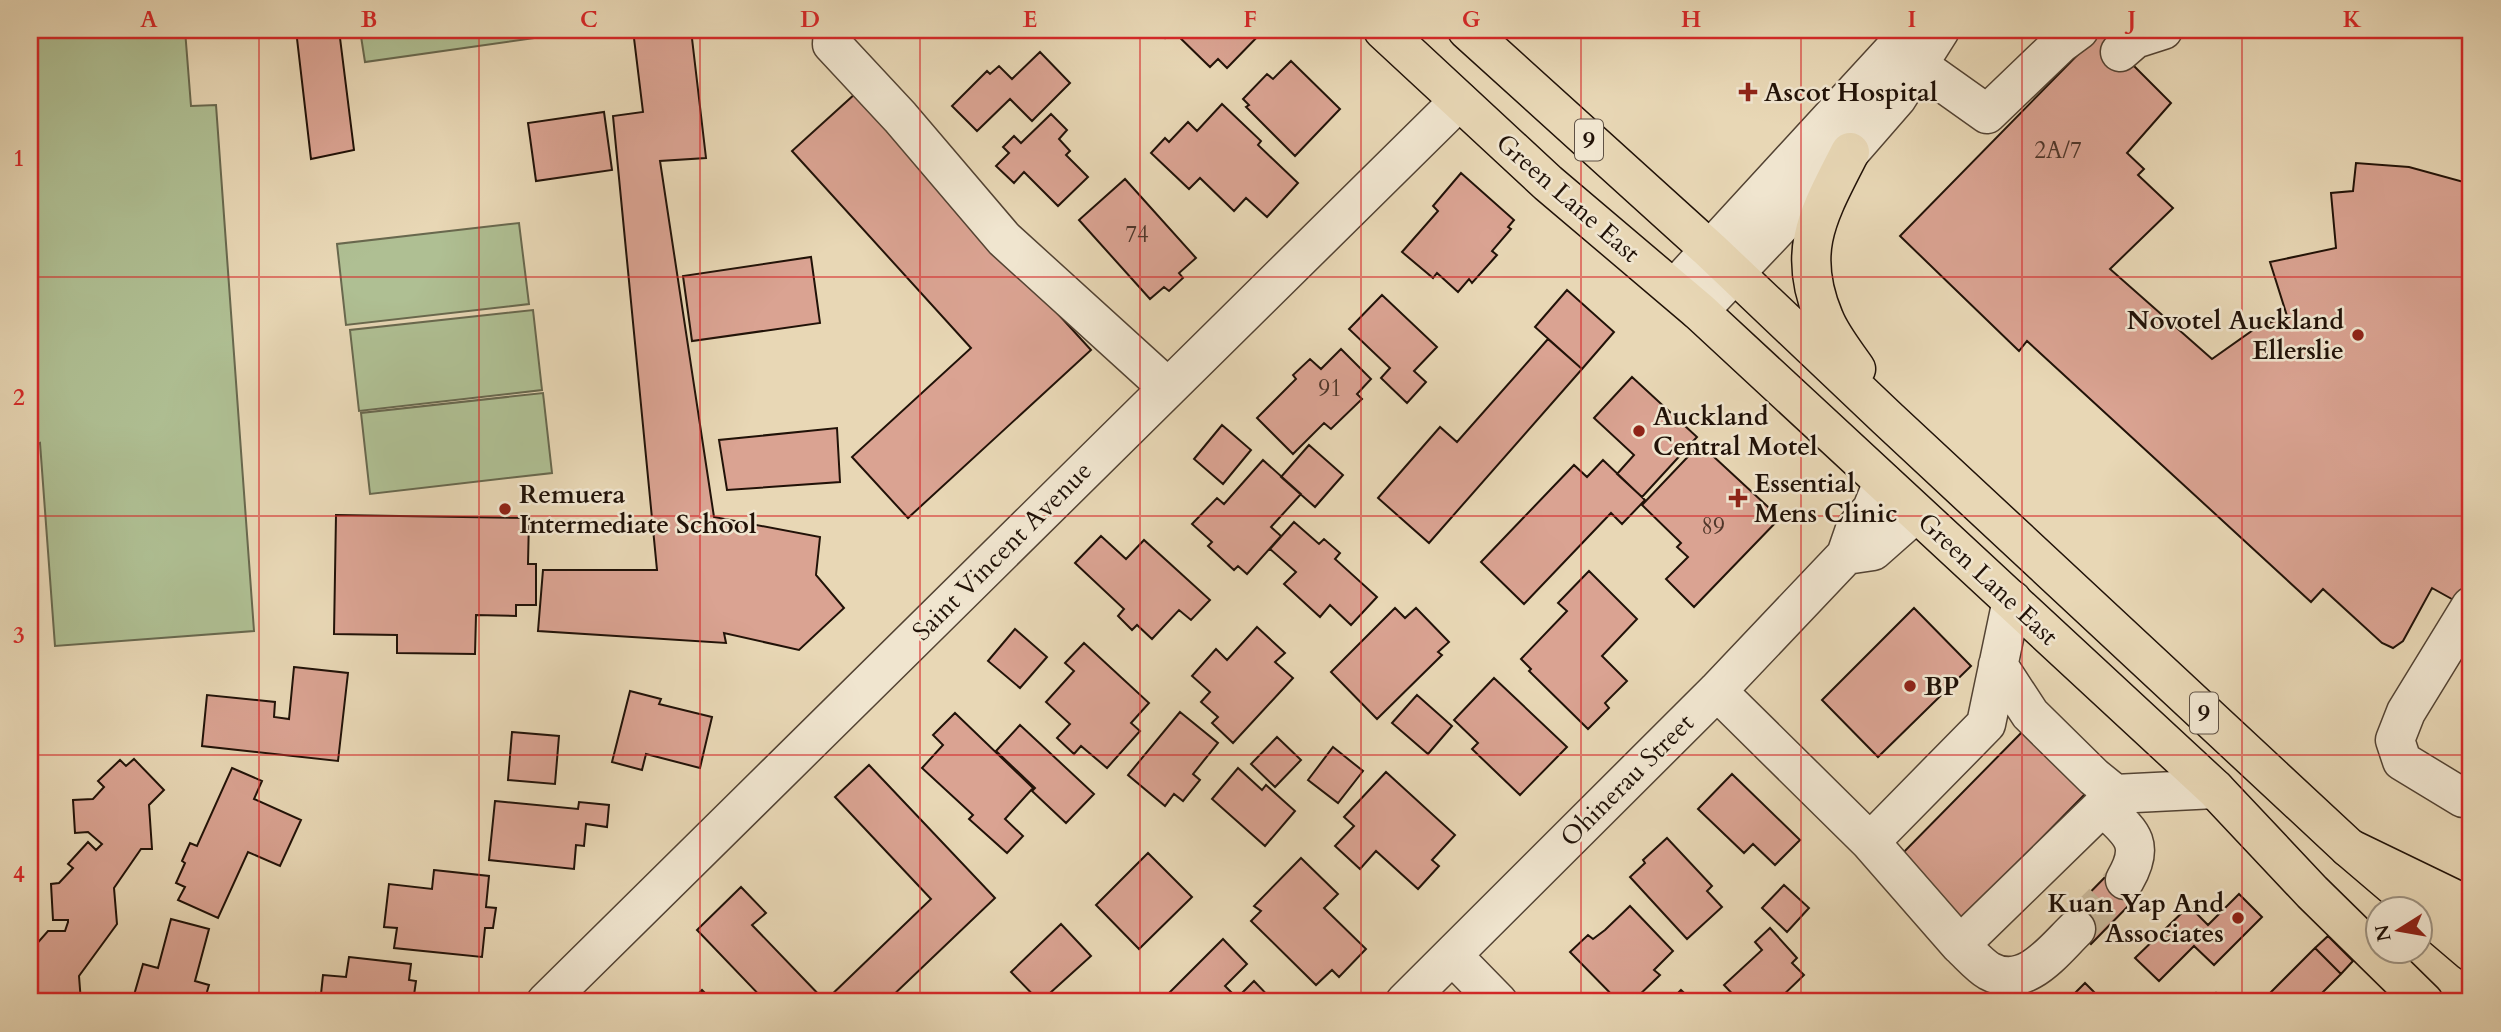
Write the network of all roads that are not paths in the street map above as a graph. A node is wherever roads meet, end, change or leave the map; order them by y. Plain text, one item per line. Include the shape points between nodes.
1 (833, 30) edge
2 (1383, 30) edge
3 (1467, 30) edge
4 (1938, 30) edge
5 (2079, 30) edge
6 (2163, 30) edge
7 (2120, 52) dead end
8 (1918, 65) junction
9 (1459, 101) junction
10 (1850, 152) junction
11 (1723, 262) junction
12 (1687, 300) junction
13 (1168, 388) junction
14 (1887, 418) junction
15 (1883, 481) junction
16 (1916, 513) junction
17 (1846, 555) junction
18 (2012, 600) junction
19 (2471, 606) edge
20 (1998, 665) junction
21 (1717, 691) junction
22 (2215, 789) junction
23 (2471, 797) edge
24 (2109, 800) junction
25 (1870, 842) junction
26 (2349, 848) junction
27 (2125, 880) tunnel mouth
28 (2471, 907) edge
29 (2076, 929) tunnel mouth
30 (1960, 945) junction
31 (2471, 952) edge
32 (1453, 956) junction
33 (546, 1002) edge
34 (1405, 1002) edge
35 (1498, 1002) edge
36 (2424, 1002) edge

1 - 13 street via 832,44 1004,239
2 - 9 main road, Green Lane East / 9
3 - 11 main road, Green Lane East / 9
4 - 8 street
4 - 11 street via 1899,44
5 - 8 street via 1987,114
6 - 7 street via 2135,39
8 - 10 street via 1897,98
9 - 12 main road, Green Lane East / 9
9 - 13 street, Saint Vincent Avenue
10 - 11 street
10 - 14 main road via 1821,209 1810,245 1813,279 1824,319
11 - 12 street
11 - 14 main road, Green Lane East / 9
12 - 15 main road, Green Lane East / 9
13 - 33 street, Saint Vincent Avenue
14 - 26 main road, Green Lane East / 9
15 - 16 main road, Green Lane East / 9
15 - 17 street, Ohinerau Street via 1872,509 1855,529
16 - 17 street via 1873,551
16 - 18 main road, Green Lane East / 9
17 - 21 street, Ohinerau Street
18 - 20 street
18 - 22 main road, Green Lane East / 9
19 - 23 street via 2406,712 2395,740 2402,761 2463,798
20 - 24 street via 2030,714 2094,777
20 - 25 street via 1986,724
21 - 25 street
21 - 32 street, Ohinerau Street
22 - 24 street
22 - 36 main road, Green Lane East / 9
24 - 27 street via 2132,834 2137,851
24 - 30 street
25 - 30 street
26 - 28 main road
26 - 31 main road, Green Lane East / 9
29 - 30 street via 2034,970 2013,976 1990,972
32 - 34 street, Ohinerau Street
32 - 35 street

